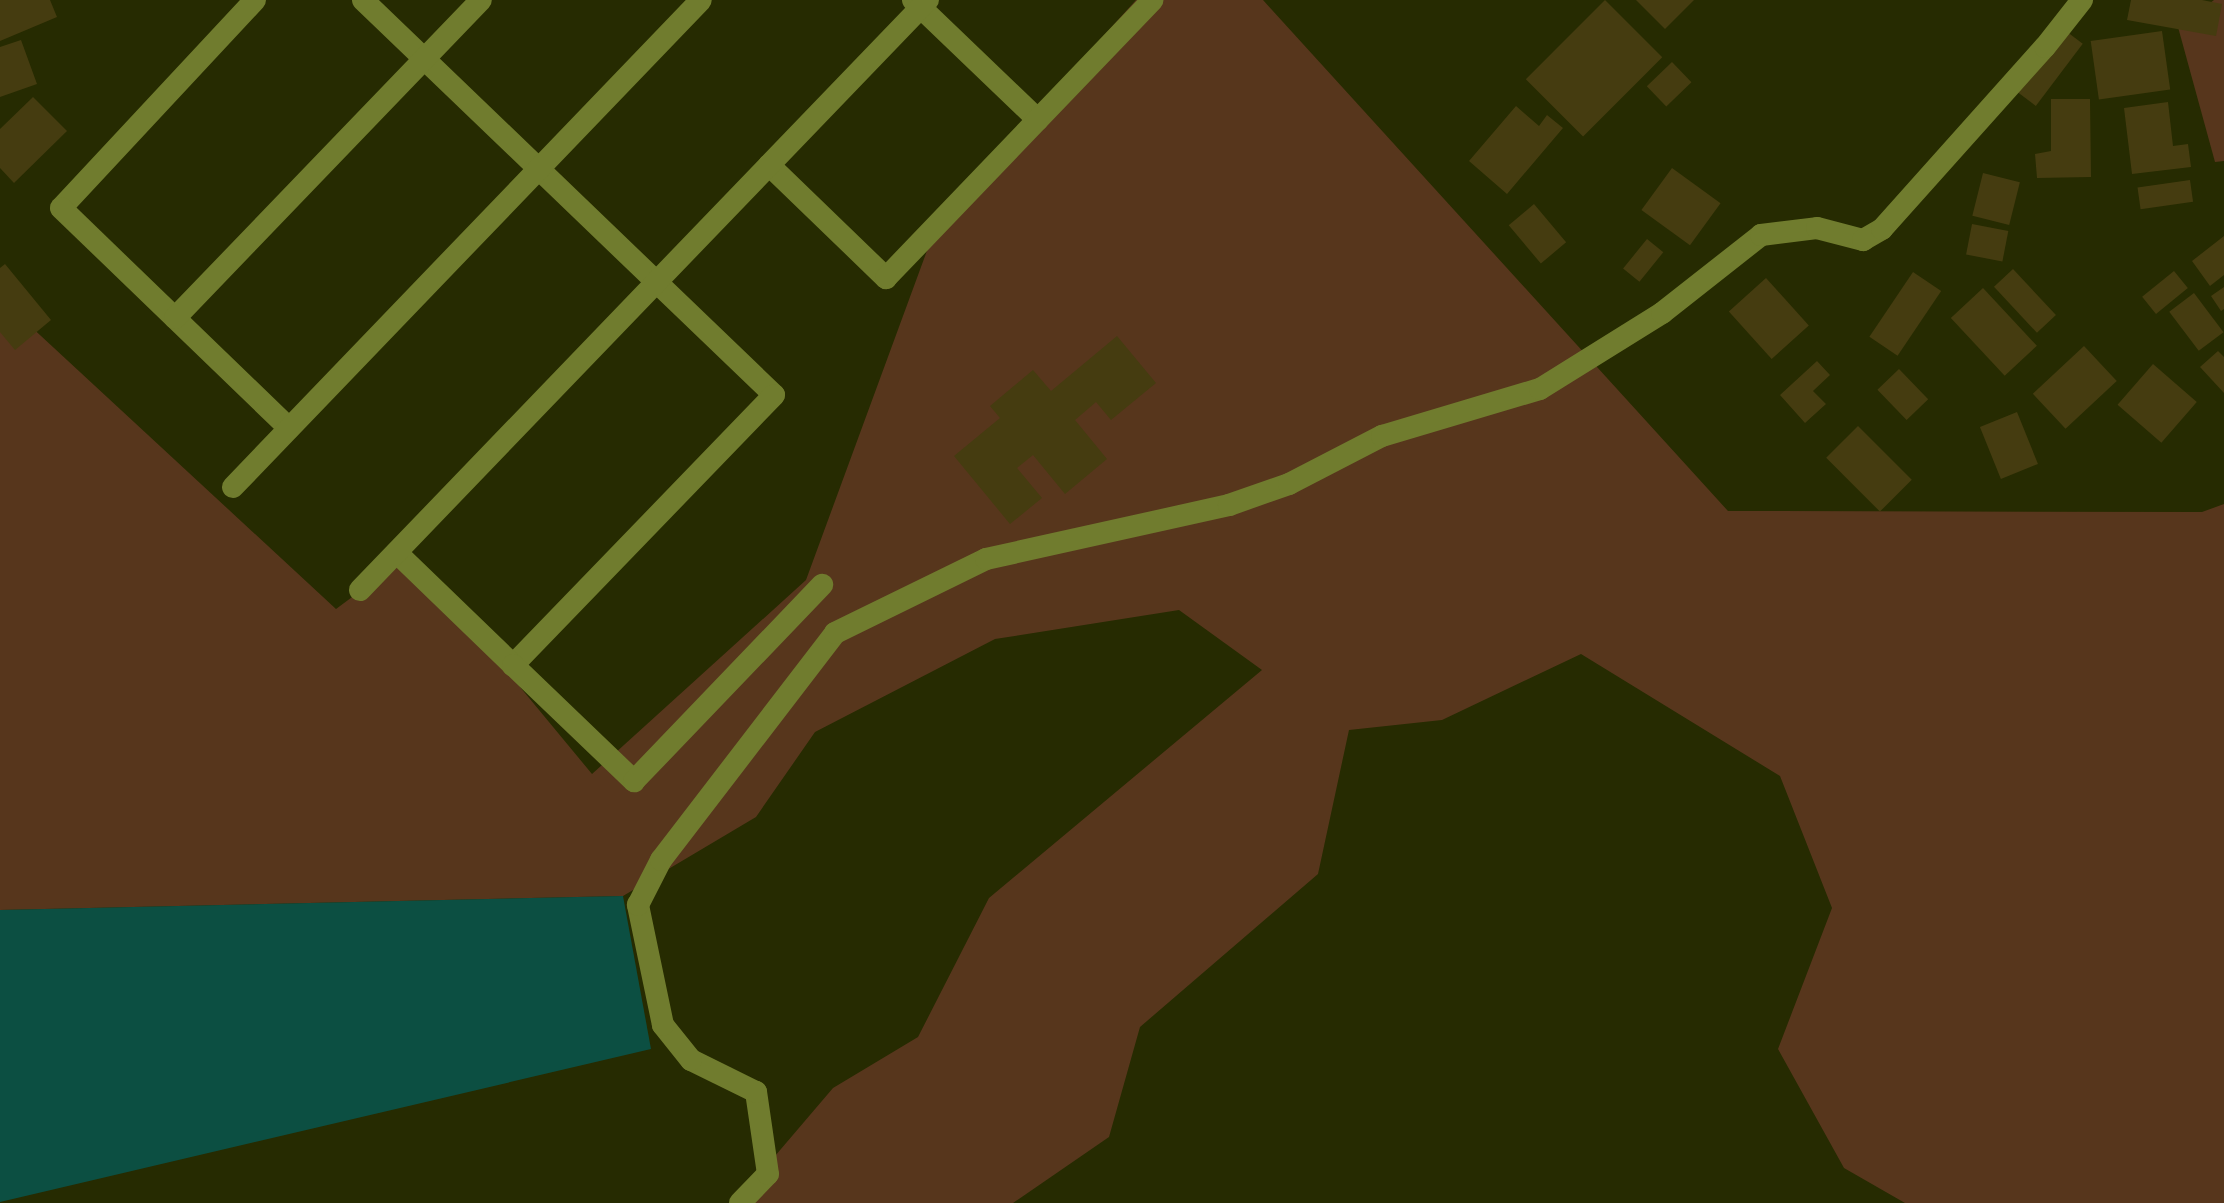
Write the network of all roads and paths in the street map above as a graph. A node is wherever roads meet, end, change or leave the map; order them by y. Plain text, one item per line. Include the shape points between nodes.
1 (255, 0) edge
2 (363, 0) edge
3 (481, 0) edge
4 (701, 0) edge
5 (1153, 0) edge
6 (2082, 0) edge
7 (921, 3) edge
8 (424, 59) junction
9 (1038, 120) junction
10 (769, 165) junction
11 (539, 169) junction
12 (656, 282) junction
13 (175, 318) junction
14 (289, 428) junction
15 (233, 487) dead end
16 (397, 553) junction
17 (822, 585) dead end
18 (360, 590) dead end
19 (513, 665) junction
20 (740, 1203) edge

1 - 13 street via 61,208
2 - 8 street
3 - 8 street
4 - 11 street
5 - 9 street
6 - 20 street via 1882,229 1863,240 1817,228 1761,235 1662,313 1540,389 1382,436 1289,484 1229,505 986,559 835,633 661,860 638,905 663,1025 691,1060 756,1092 768,1174
7 - 9 street
7 - 10 street
8 - 11 street
8 - 13 street
9 - 10 street via 886,278
10 - 12 street
11 - 12 street
11 - 14 street
12 - 16 street
12 - 19 street via 774,395
13 - 14 street
14 - 15 street
16 - 18 street
16 - 19 street
17 - 19 street via 634,781

